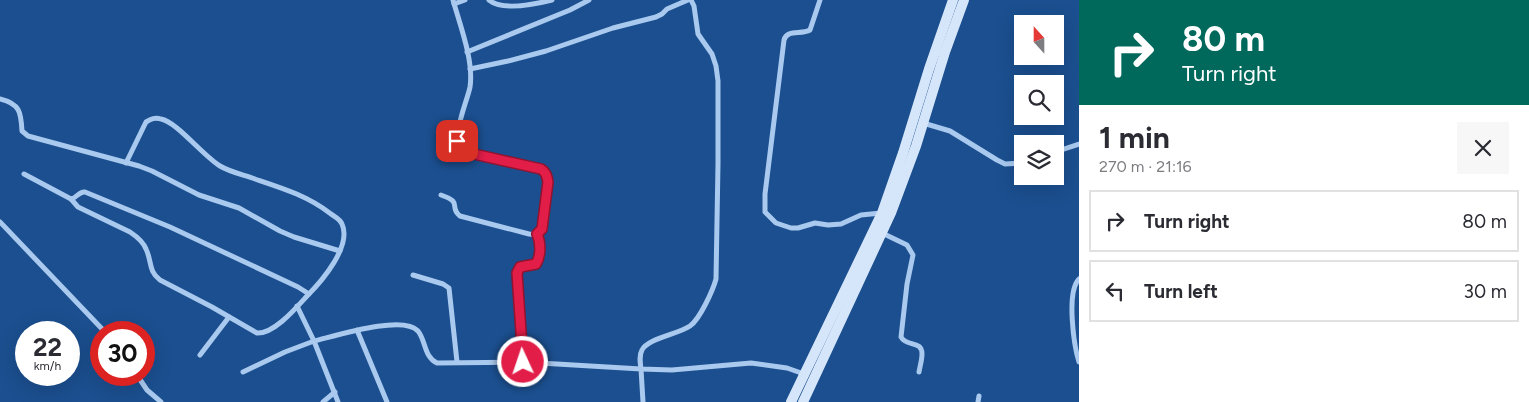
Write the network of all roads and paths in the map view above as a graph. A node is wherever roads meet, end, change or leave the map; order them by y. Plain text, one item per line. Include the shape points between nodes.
1 (465, 0) edge
2 (489, 0) edge
3 (552, 0) edge
4 (589, 0) edge
5 (689, 0) edge
6 (820, 0) edge
7 (953, 0) edge
8 (964, 0) edge
9 (453, 2) edge
10 (467, 52) junction
11 (470, 69) junction
12 (0, 99) edge
13 (923, 123) junction
14 (1079, 144) edge
15 (1064, 149) edge
16 (126, 163) junction
17 (1014, 163) edge
18 (24, 174) dead end
19 (441, 195) dead end
20 (71, 199) junction
21 (882, 213) junction
22 (0, 222) edge
23 (882, 233) junction
24 (537, 234) junction
25 (340, 251) junction
26 (413, 275) dead end
27 (1079, 279) edge
28 (309, 294) junction
29 (297, 306) junction
30 (229, 317) junction
31 (94, 321) edge
32 (357, 330) junction
33 (314, 341) junction
34 (200, 355) dead end
35 (457, 362) junction
36 (523, 362) junction
37 (1079, 362) edge
38 (640, 369) junction
39 (244, 372) dead end
40 (918, 372) dead end
41 (804, 374) junction
42 (144, 386) edge
43 (334, 392) junction
44 (161, 402) edge
45 (323, 402) edge
46 (338, 402) edge
47 (387, 402) edge
48 (643, 402) edge
49 (792, 402) edge
50 (803, 402) edge

1 - 9 street
2 - 3 street via 496,4 515,5
4 - 10 street
5 - 11 street via 656,17
5 - 38 street via 694,6 698,34 712,54 718,82 716,279 696,321 681,331 644,346
6 - 21 street via 810,30 785,36 765,212 776,223 791,228 815,223 841,224 861,215
7 - 21 street
8 - 13 street
9 - 10 street
10 - 11 street
11 - 24 street via 458,145 465,152 545,172 548,182 542,229
12 - 16 street via 17,107 25,134
13 - 17 street via 950,131 1005,164
13 - 23 street
14 - 15 street
16 - 25 street via 239,208 294,237
16 - 25 street via 146,122 162,119 222,167 300,195 324,208 342,225
18 - 20 street
19 - 24 street via 455,202 455,210 460,216
20 - 28 street via 83,192 101,198 196,238
20 - 30 street via 78,207 138,237 147,249 154,276
21 - 41 street
22 - 31 street
23 - 40 street via 907,245 913,254 901,337 906,343 920,347 922,355
23 - 50 street
24 - 36 street via 540,246 537,262 520,267 517,273
25 - 28 street via 327,275
26 - 35 street via 449,288
27 - 37 street via 1073,289 1072,325
28 - 29 street
29 - 30 street via 274,327 262,333
29 - 33 street
30 - 34 street
32 - 33 street
32 - 35 street via 402,324 412,327 433,361
32 - 47 street
33 - 39 street
33 - 43 street
35 - 36 street
36 - 38 street
38 - 41 street via 672,370 751,363
38 - 48 street
41 - 49 street
42 - 44 street
43 - 45 street
43 - 46 street

